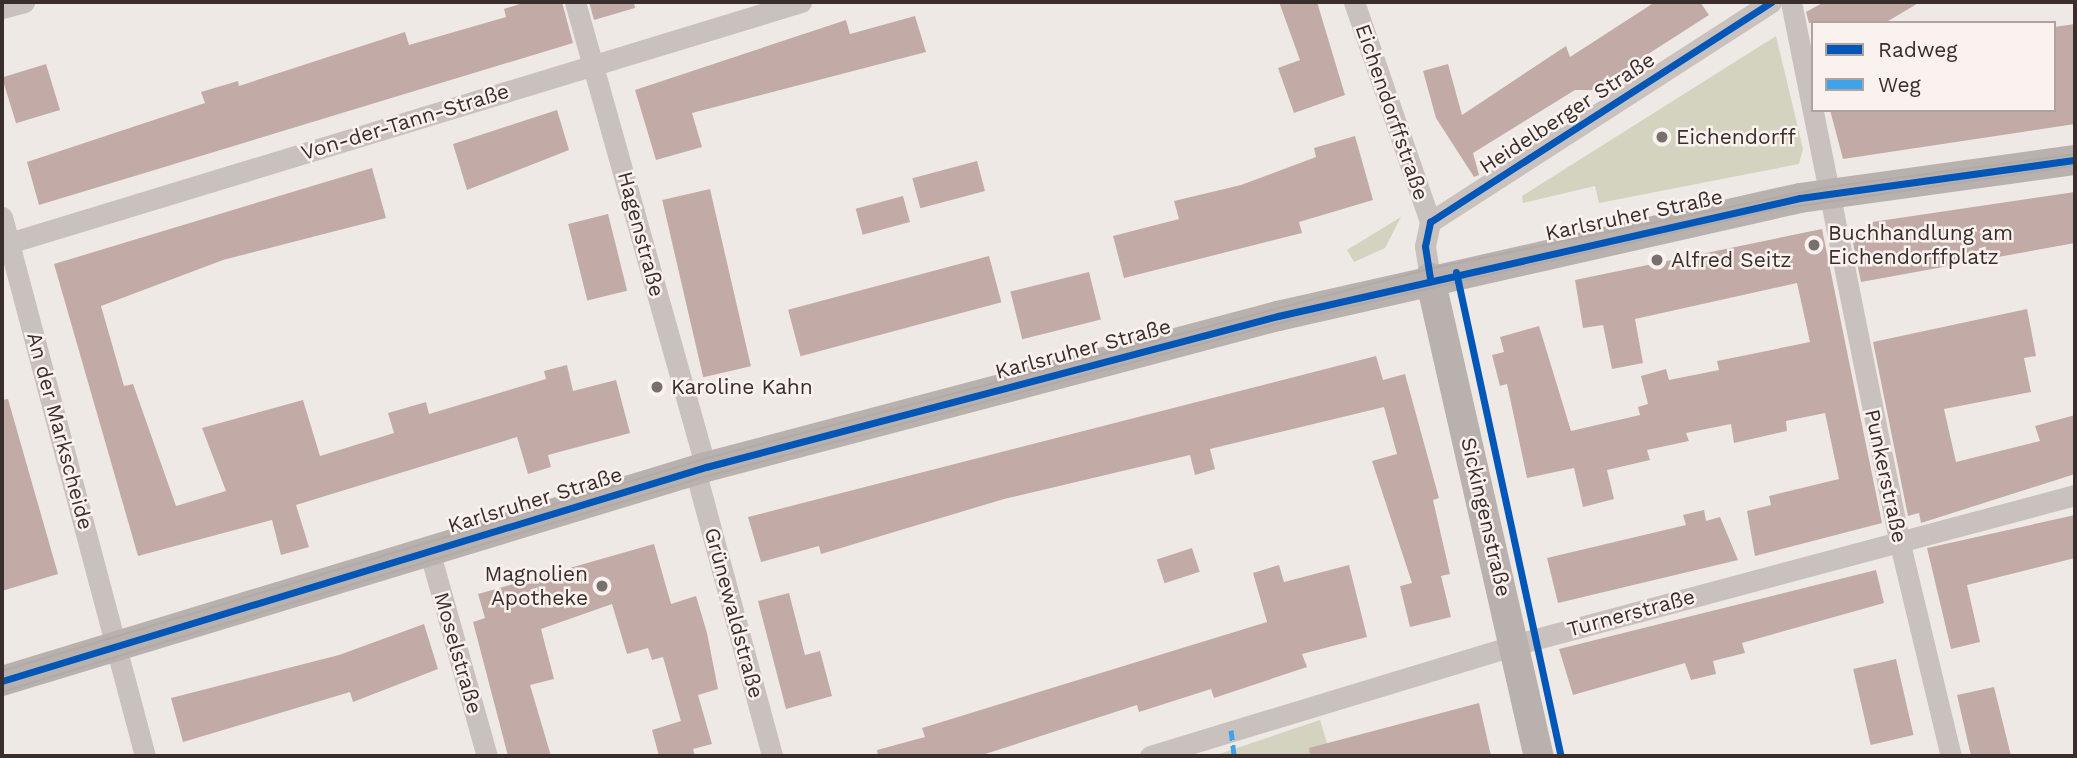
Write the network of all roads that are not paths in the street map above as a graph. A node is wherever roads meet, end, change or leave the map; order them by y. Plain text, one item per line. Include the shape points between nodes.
1 (24, 2) edge
2 (575, 2) edge
3 (801, 2) edge
4 (1354, 2) edge
5 (1771, 2) edge
6 (1791, 2) edge
7 (2, 8) edge
8 (594, 65) junction
9 (1811, 100) edge
10 (1813, 112) edge
11 (2075, 160) edge
12 (1830, 193) junction
13 (2, 217) edge
14 (1430, 222) junction
15 (9, 243) junction
16 (1430, 278) junction
17 (10, 281) edge
18 (700, 468) junction
19 (2075, 495) edge
20 (1899, 540) junction
21 (429, 550) junction
22 (1516, 645) junction
23 (116, 646) junction
24 (2, 681) edge
25 (145, 756) edge
26 (487, 756) edge
27 (772, 756) edge
28 (1150, 756) edge
29 (1539, 756) edge
30 (1951, 756) edge

1 - 7 street
2 - 8 street, Hagenstraße
3 - 8 street, Von-der-Tann-Straße
4 - 14 street, Eichendorffstraße
5 - 14 street, Heidelberger Straße
6 - 9 street, Punkerstraße
8 - 15 street, Von-der-Tann-Straße
8 - 18 street, Hagenstraße
10 - 12 street, Punkerstraße
11 - 12 main road, Karlsruher Straße
12 - 16 main road, Karlsruher Straße
12 - 20 street, Punkerstraße
13 - 15 street, An der Markscheide
14 - 16 street
15 - 17 street, An der Markscheide
16 - 18 main road, Karlsruher Straße
16 - 22 main road, Sickingenstraße
17 - 23 street, An der Markscheide
18 - 21 main road, Karlsruher Straße
18 - 27 street, Grünewaldstraße
19 - 20 street, Turnerstraße
20 - 22 street, Turnerstraße
20 - 30 street, Punkerstraße
21 - 23 main road, Karlsruher Straße
21 - 26 street, Moselstraße
22 - 28 street, Turnerstraße
22 - 29 main road, Sickingenstraße
23 - 24 main road, Karlsruher Straße
23 - 25 street, An der Markscheide

